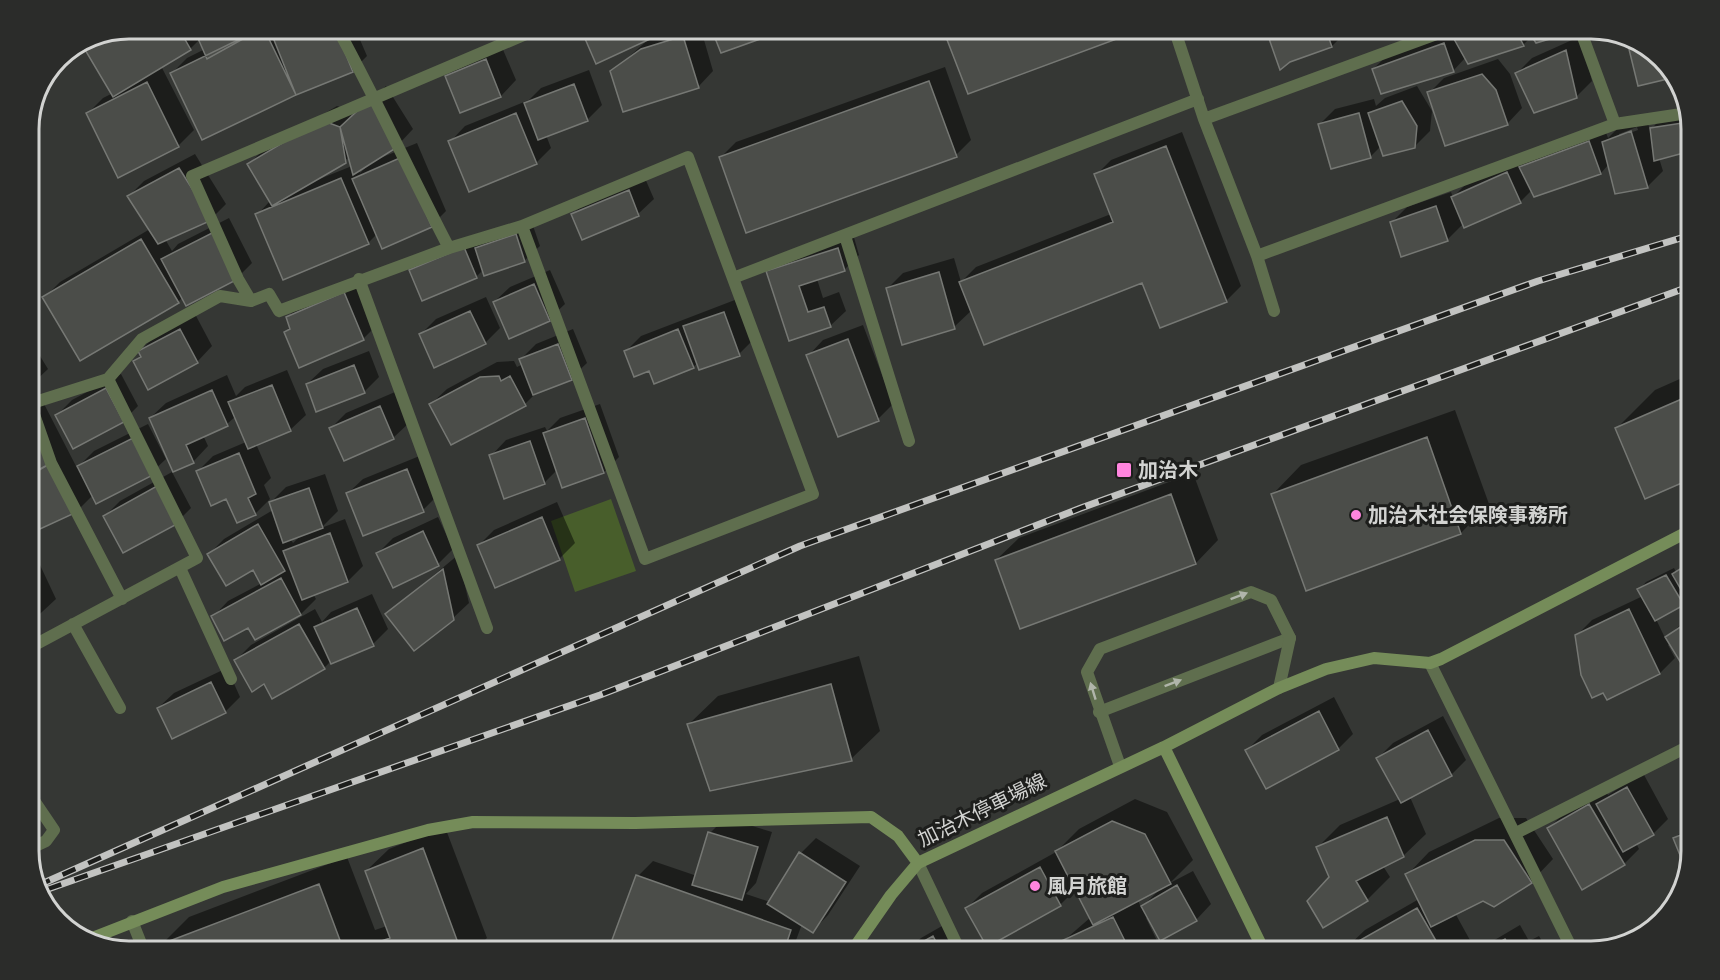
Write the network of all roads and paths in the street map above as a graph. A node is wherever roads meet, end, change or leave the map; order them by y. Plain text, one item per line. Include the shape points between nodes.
1 (343, 39) edge
2 (514, 39) edge
3 (1178, 39) edge
4 (1423, 39) edge
5 (1584, 39) edge
6 (375, 97) junction
7 (1198, 99) junction
8 (1679, 114) edge
9 (1204, 119) junction
10 (1615, 124) junction
11 (522, 226) junction
12 (845, 236) junction
13 (449, 248) junction
14 (1257, 256) junction
15 (733, 278) junction
16 (359, 279) junction
17 (251, 301) junction
18 (1274, 311) dead end
19 (108, 379) junction
20 (39, 401) edge
21 (39, 431) edge
22 (909, 441) dead end
23 (1681, 535) edge
24 (180, 568) junction
25 (122, 599) junction
26 (74, 624) junction
27 (487, 627) dead end
28 (1290, 638) junction
29 (39, 643) edge
30 (1430, 663) junction
31 (231, 679) dead end
32 (1279, 688) junction
33 (120, 708) dead end
34 (1099, 712) junction
35 (1164, 747) junction
36 (1681, 750) edge
37 (1120, 766) junction
38 (39, 808) edge
39 (1516, 833) junction
40 (39, 845) edge
41 (918, 863) junction
42 (132, 921) junction
43 (98, 935) edge
44 (140, 941) edge
45 (859, 941) edge
46 (955, 941) edge
47 (1259, 941) edge
48 (1568, 941) edge

1 - 6 street
2 - 6 street
3 - 7 street
4 - 9 street
5 - 10 street
6 - 13 street
6 - 17 street via 192,176
7 - 9 street
7 - 12 street
8 - 10 street
9 - 14 street
10 - 14 street
11 - 13 street
11 - 15 street via 688,157
11 - 15 street via 645,559 813,494
12 - 15 street
12 - 22 street
13 - 16 street
14 - 18 street
16 - 17 street via 279,311 269,294
16 - 27 street
17 - 19 street via 220,296 178,318 142,339
19 - 20 street
19 - 24 street via 197,558
21 - 25 street via 51,463
23 - 30 street
24 - 25 street
24 - 31 street
25 - 26 street
26 - 29 street
26 - 33 street
28 - 32 street
34 -> 28 street
34 -> 28 street via 1087,672 1100,649 1251,592 1271,600
30 - 32 street, 加治木停車場線 via 1374,658 1326,669
30 - 39 street
32 - 35 street, 加治木停車場線
34 - 37 street
35 - 37 street, 加治木停車場線
35 - 47 street
36 - 39 street
37 - 41 street, 加治木停車場線
38 - 40 street via 54,830
39 - 48 street
41 - 42 street via 898,836 871,818 473,822 428,830 223,887
41 - 45 street, 加治木停車場線
41 - 46 street
42 - 43 street
42 - 44 street

